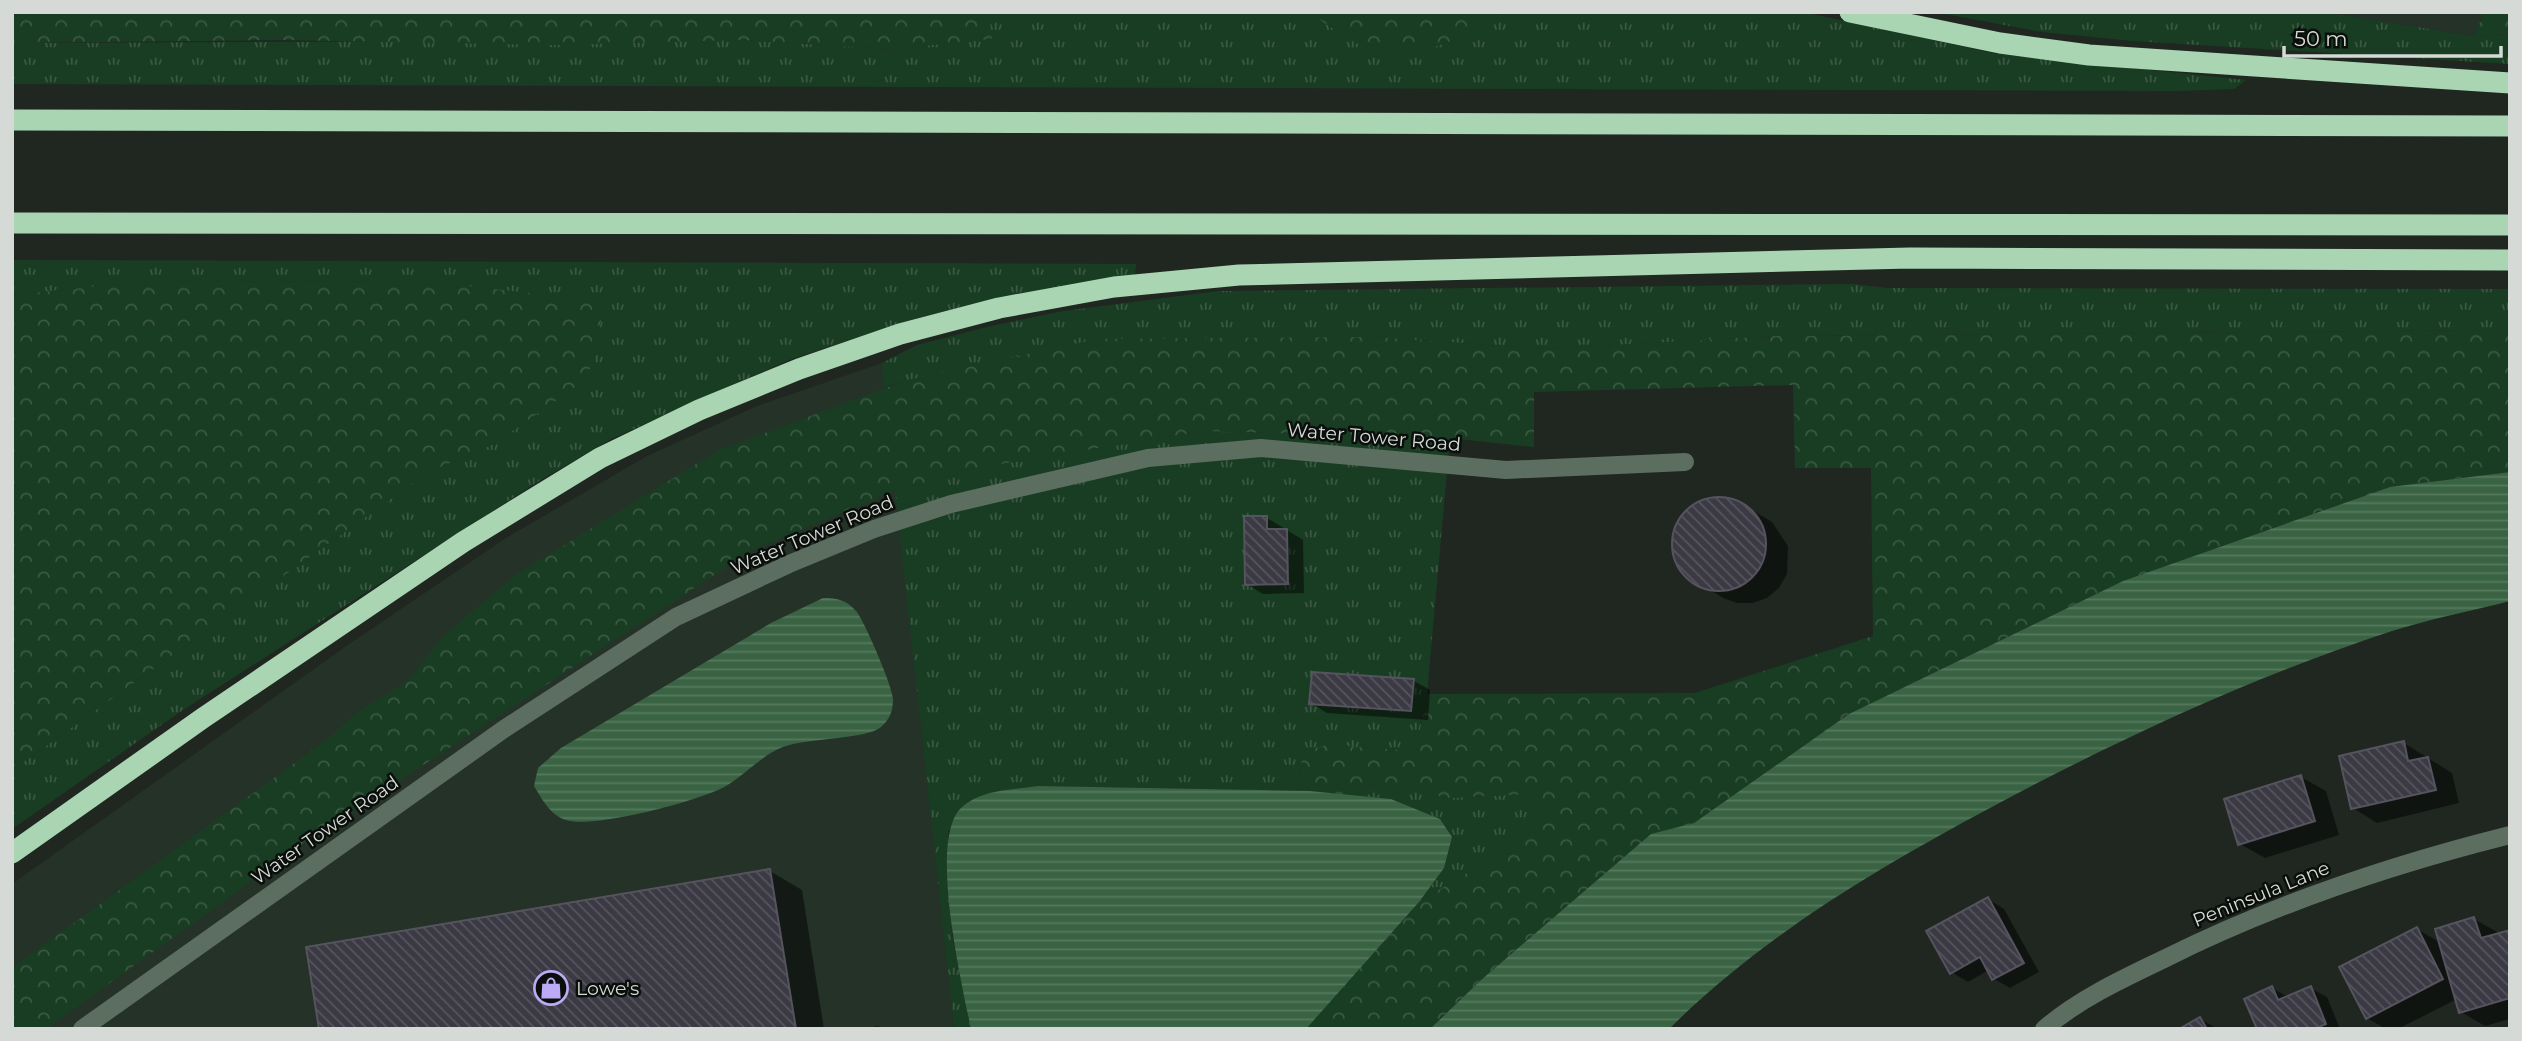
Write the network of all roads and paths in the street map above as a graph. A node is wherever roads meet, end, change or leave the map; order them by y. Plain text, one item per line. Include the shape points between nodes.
1 (1850, 12) edge
2 (2510, 83) edge
3 (12, 120) edge
4 (2510, 126) edge
5 (12, 223) edge
6 (2510, 225) edge
7 (2510, 260) edge
8 (1685, 462) dead end
9 (2510, 835) edge
10 (12, 853) edge
11 (82, 1029) edge
12 (2044, 1029) edge

1 - 2 highway via 2000,43 2089,55
3 - 4 highway
5 - 6 highway
7 - 10 highway via 1910,258 1239,275 1114,287 999,308 823,359 699,410 600,458 453,549
8 - 11 street, Water Tower Road via 1506,470 1275,449 1233,450 1148,458 1069,475 951,504 874,529 676,617 503,729
9 - 12 street, Peninsula Lane via 2392,867 2248,920 2126,977

